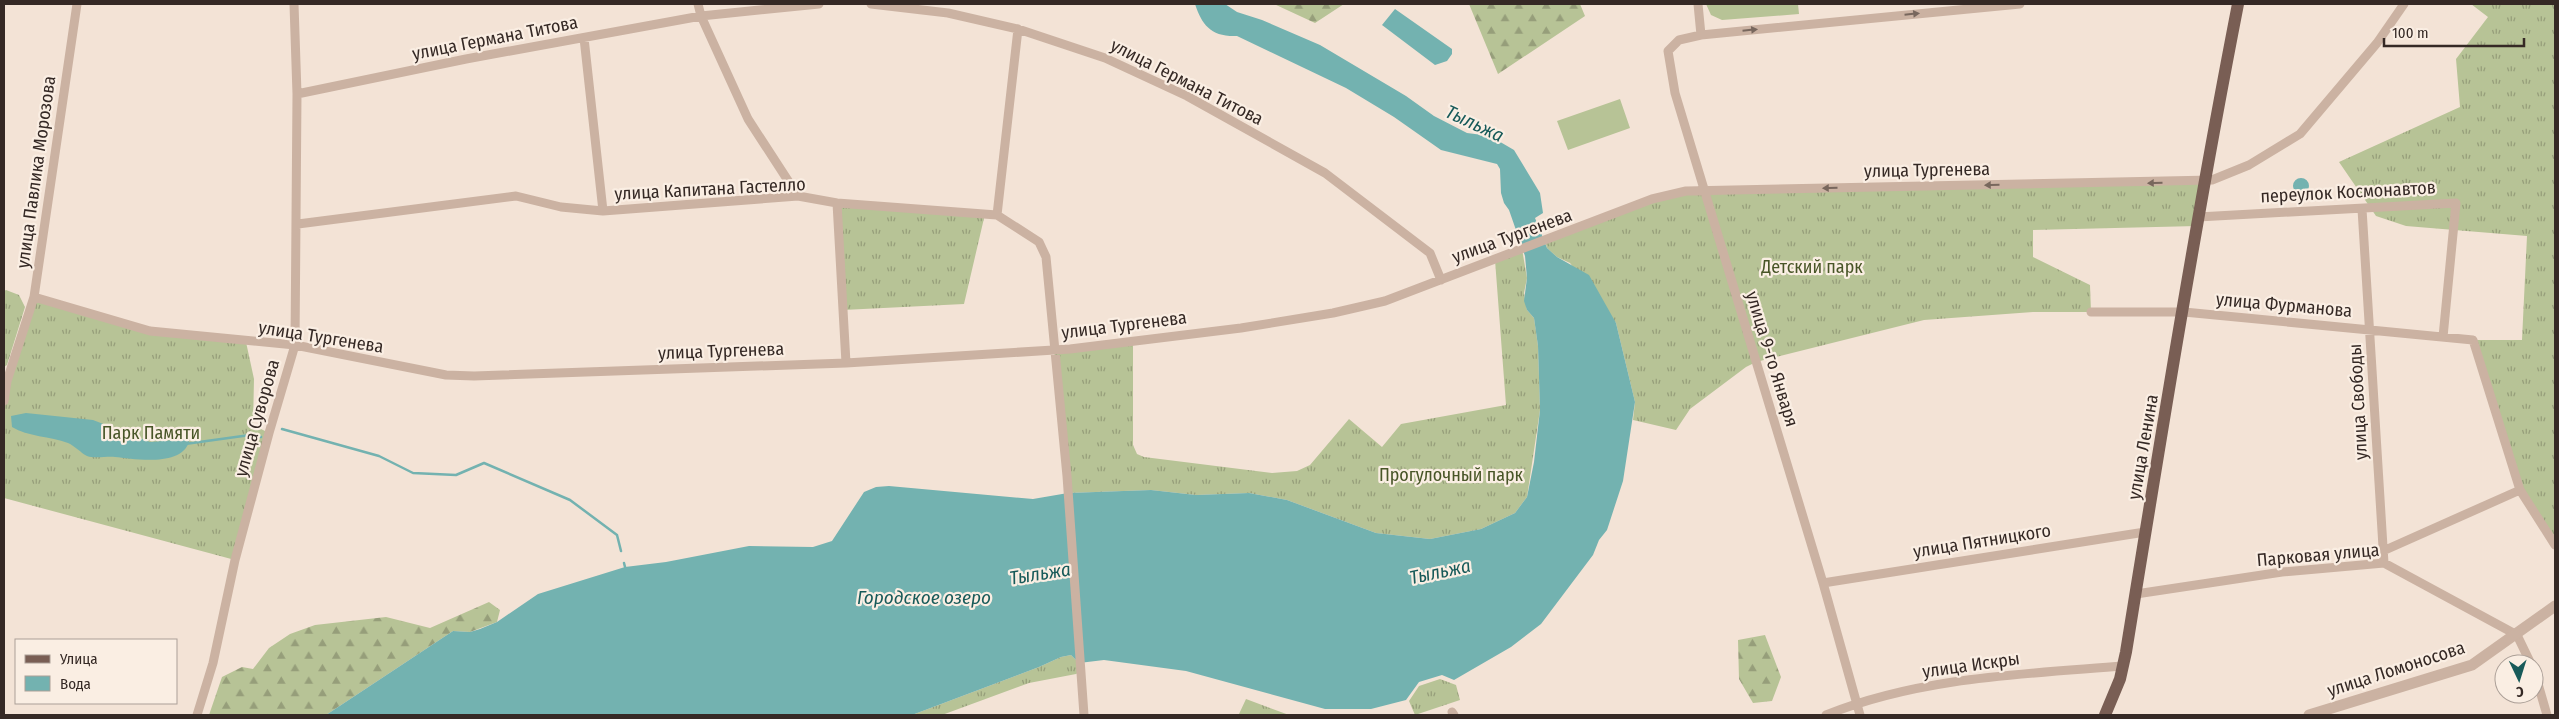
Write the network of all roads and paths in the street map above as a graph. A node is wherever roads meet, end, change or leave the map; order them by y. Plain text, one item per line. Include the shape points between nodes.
1 (77, 4) edge
2 (294, 4) edge
3 (698, 4) edge
4 (819, 4) edge
5 (871, 4) edge
6 (1698, 4) edge
7 (2020, 4) edge
8 (2238, 4) edge
9 (2404, 4) edge
10 (701, 16) junction
11 (1018, 29) junction
12 (1701, 35) junction
13 (584, 38) junction
14 (297, 94) junction
15 (2203, 182) junction
16 (1704, 190) junction
17 (798, 196) junction
18 (837, 203) junction
19 (2362, 209) junction
20 (603, 211) junction
21 (997, 215) junction
22 (2198, 217) junction
23 (298, 224) junction
24 (1441, 280) junction
25 (34, 297) junction
26 (2091, 312) dead end
27 (2184, 312) junction
28 (2370, 329) junction
29 (2443, 337) junction
30 (295, 345) junction
31 (1054, 350) junction
32 (846, 363) junction
33 (4, 401) edge
34 (2520, 490) junction
35 (2146, 532) junction
36 (2555, 546) edge
37 (2383, 550) junction
38 (2384, 563) junction
39 (1823, 583) junction
40 (2136, 594) junction
41 (2555, 606) edge
42 (2517, 635) junction
43 (2526, 654) edge
44 (2123, 666) junction
45 (1857, 703) junction
46 (197, 715) edge
47 (1084, 715) edge
48 (1826, 715) edge
49 (1860, 715) edge
50 (2105, 715) edge
51 (2309, 715) edge

1 - 25 street, улица Павлика Морозова
2 - 14 street, улица Суворова
3 - 10 street
4 - 10 street, улица Германа Титова
5 - 11 street, улица Германа Титова via 948,13
6 - 12 street
12 -> 7 street
8 - 15 main road, улица Ленина
9 - 15 street, улица Тургенева via 2377,43 2300,134 2230,175
10 - 13 street, улица Германа Титова
10 - 17 street via 748,120
11 - 21 street
11 - 24 street, улица Германа Титова via 1105,58 1187,96 1325,173 1430,253
12 - 16 street, улица 9-го Января via 1679,40 1668,51 1675,93
13 - 14 street, улица Германа Титова
13 - 20 street
14 - 23 street, улица Суворова
15 -> 16 street, улица Тургенева
15 - 22 main road, улица Ленина
16 - 24 street, улица Тургенева via 1652,199
16 - 39 street, улица 9-го Января
17 - 18 street, улица Капитана Гастелло
17 - 20 street, улица Капитана Гастелло
18 - 21 street, улица Капитана Гастелло
18 - 32 street
19 - 22 street, переулок Космонавтов
19 - 28 street, улица Свободы
19 - 29 street, переулок Космонавтов via 2456,202
20 - 23 street, улица Капитана Гастелло via 561,207 516,196
21 - 31 street, улица Капитана Гастелло via 1039,242 1046,257
22 - 27 main road, улица Ленина
23 - 30 street, улица Суворова
24 - 31 street, улица Тургенева via 1385,301 1333,314
25 - 30 street, улица Тургенева via 150,331
25 - 33 street, улица Павлика Морозова via 7,381
26 - 27 street, улица Фурманова
27 - 28 street, улица Фурманова
27 - 35 main road, улица Ленина
28 - 29 street, улица Фурманова
28 - 37 street, улица Свободы
29 - 34 street, улица Фурманова via 2473,340
30 - 32 street, улица Тургенева via 446,375 474,376
30 - 46 street, улица Суворова via 235,560 213,663
31 - 32 street, улица Тургенева
31 - 47 street, улица Капитана Гастелло via 1067,476
34 - 36 street
34 - 37 street
35 - 39 street, улица Пятницкого
35 - 40 main road, улица Ленина
37 - 38 street, улица Свободы
38 - 40 street, Парковая улица via 2282,572
38 - 42 street, Парковая улица
39 - 45 street, улица 9-го Января
40 - 44 main road, улица Ленина
41 - 42 street, улица Ломоносова
42 - 43 street
42 - 51 street, улица Ломоносова via 2472,665
44 - 45 street, улица Искры via 1990,677 1920,688
44 - 50 main road, улица Ленина
45 - 48 street, улица Искры
45 - 49 street, улица 9-го Января

